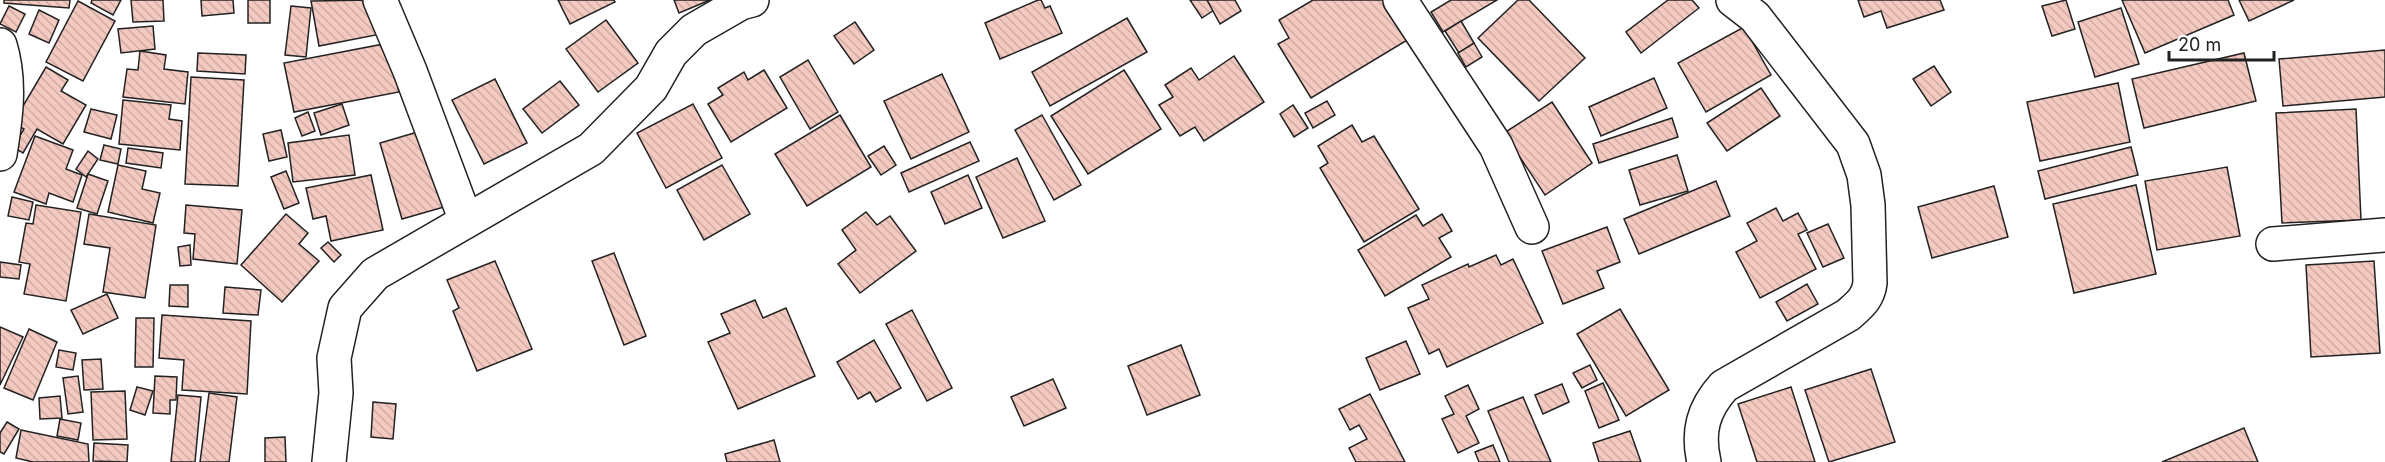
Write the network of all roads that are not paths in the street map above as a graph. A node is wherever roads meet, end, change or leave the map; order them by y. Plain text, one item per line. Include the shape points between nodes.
1 (380, 0) edge
2 (752, 0) edge
3 (1400, 0) edge
4 (1733, 0) edge
5 (0, 45) edge
6 (0, 154) edge
7 (466, 222) junction
8 (1532, 227) dead end
9 (2385, 235) edge
10 (2273, 244) dead end
11 (329, 462) edge
12 (1704, 462) edge

1 - 7 street
2 - 7 street via 694,30 671,53 651,88 591,149
3 - 8 street via 1496,146
4 - 12 street via 1755,17 1852,144 1864,175 1868,205 1870,283 1864,302 1848,315 1724,386 1711,400 1700,445
5 - 6 street via 6,64 7,116
7 - 11 street via 375,274 345,308 334,358 336,393
9 - 10 street

